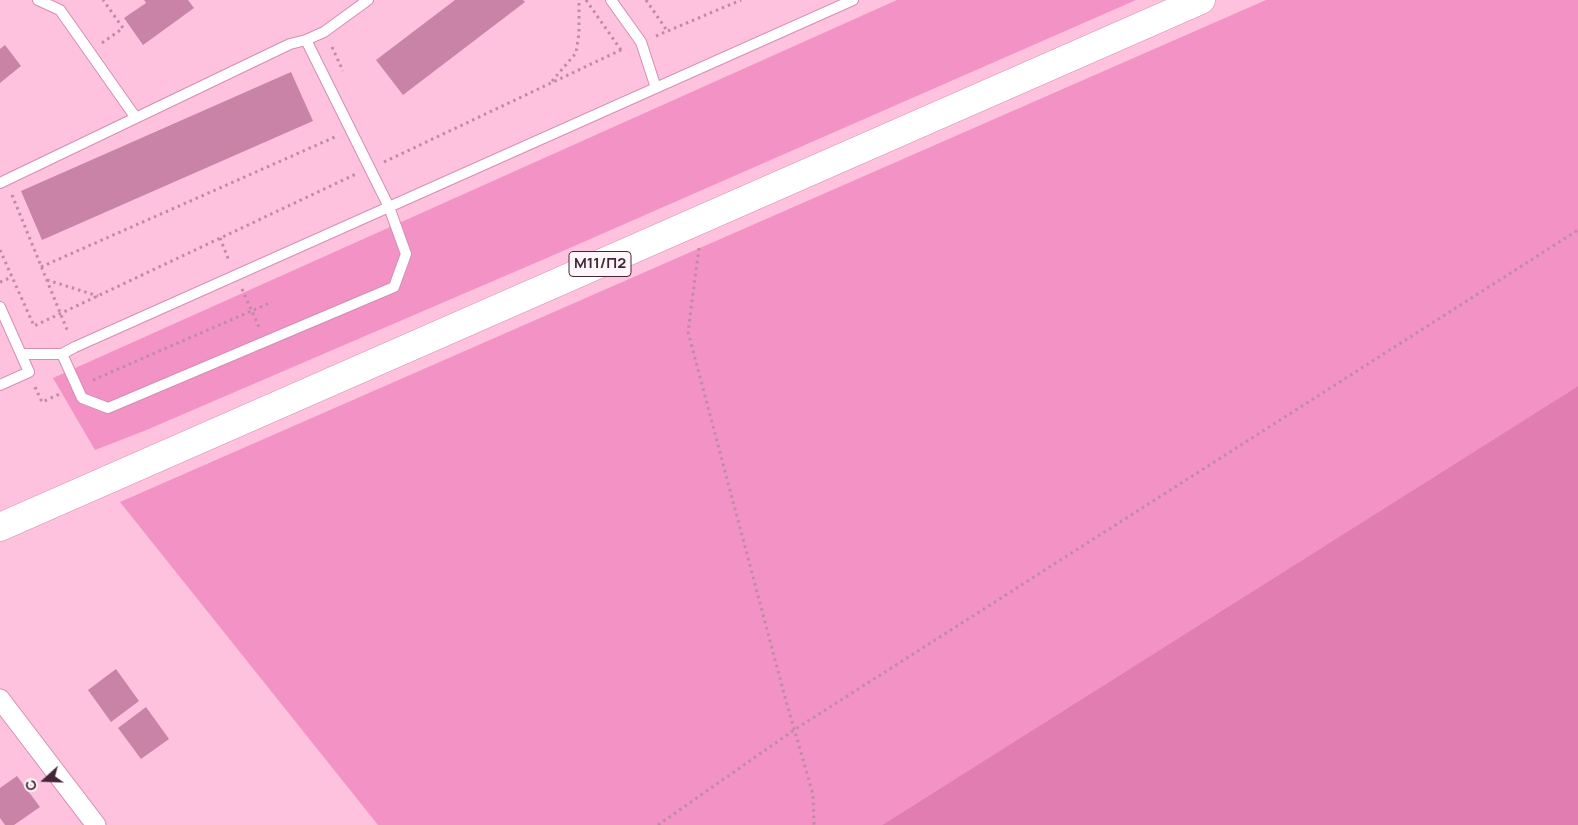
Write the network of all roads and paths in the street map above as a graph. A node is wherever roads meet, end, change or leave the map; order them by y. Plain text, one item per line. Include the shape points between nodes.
1 (38, 0) edge
2 (103, 0) edge
3 (368, 0) edge
4 (579, 0) edge
5 (586, 0) edge
6 (611, 0) edge
7 (646, 0) edge
8 (853, 0) edge
9 (1201, 0) edge
10 (668, 32) dead end
11 (306, 40) junction
12 (621, 50) dead end
13 (89, 51) junction
14 (550, 83) dead end
15 (656, 88) junction
16 (136, 118) junction
17 (336, 136) dead end
18 (3, 182) edge
19 (389, 207) junction
20 (702, 219) junction
21 (1578, 230) edge
22 (41, 267) junction
23 (12, 278) dead end
24 (46, 280) junction
25 (0, 282) edge
26 (98, 296) dead end
27 (272, 302) dead end
28 (0, 307) edge
29 (75, 347) junction
30 (21, 354) junction
31 (62, 354) junction
32 (29, 372) junction
33 (0, 385) edge
34 (77, 387) junction
35 (0, 527) edge
36 (0, 699) edge
37 (794, 730) junction
38 (96, 825) edge
39 (658, 825) edge
40 (814, 825) edge

1 - 13 lane via 60,10
2 - 13 path via 123,28
3 - 11 lane via 324,32
4 - 14 path via 576,54
5 - 12 path
6 - 15 lane via 641,42
7 - 10 path
8 - 15 lane
9 - 20 highway, М11/П2
11 - 16 lane via 290,44
11 - 19 lane
13 - 16 lane
15 - 19 lane
16 - 18 lane
17 - 22 path
18 - 22 path
19 - 29 lane
19 - 34 lane via 406,254 394,287 108,408 82,398
20 - 35 highway, М11/П2
20 - 37 path via 688,332
21 - 37 path
22 - 24 path
23 - 25 path
24 - 26 path
24 - 29 path
27 - 34 path
28 - 30 lane
29 - 31 lane
30 - 31 lane
30 - 32 lane
31 - 34 lane
32 - 33 lane
32 - 34 path via 42,402
36 - 38 street
37 - 39 path
37 - 40 path via 812,794

